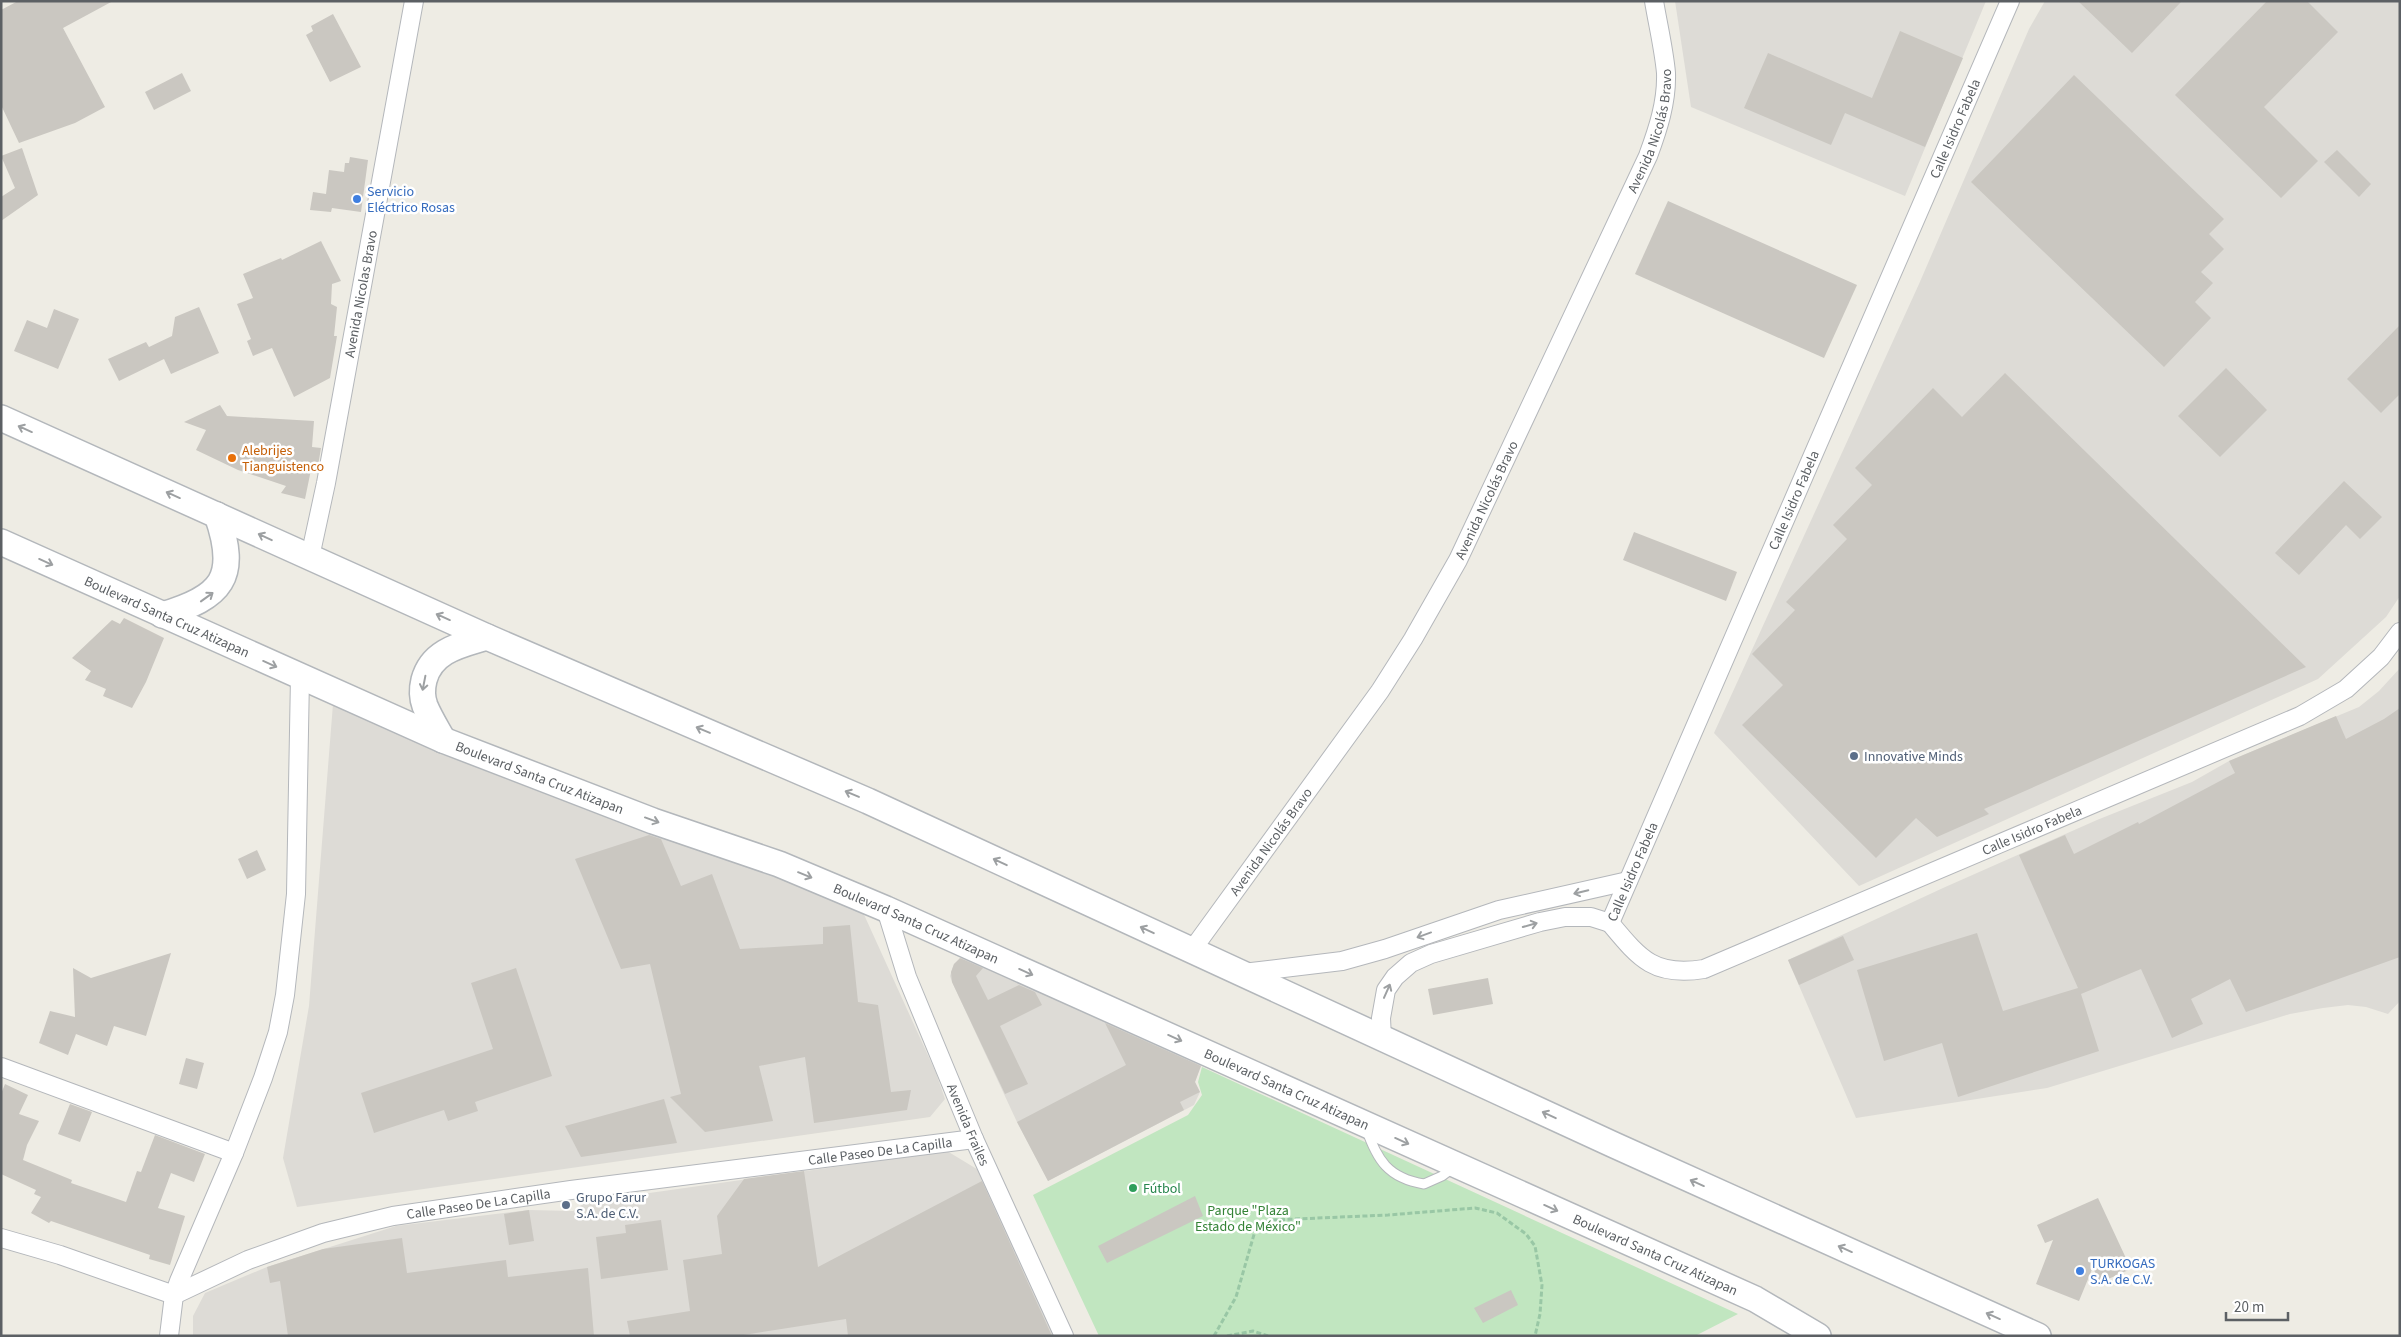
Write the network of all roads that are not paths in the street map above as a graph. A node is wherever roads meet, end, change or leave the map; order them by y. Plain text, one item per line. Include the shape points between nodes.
1 (414, 1) edge
2 (1654, 1) edge
3 (2010, 1) edge
4 (1, 418) edge
5 (218, 515) junction
6 (1, 542) edge
7 (310, 557) junction
8 (162, 615) junction
9 (2400, 632) edge
10 (487, 637) junction
11 (300, 677) junction
12 (443, 740) junction
13 (1628, 881) junction
14 (886, 909) junction
15 (1610, 923) junction
16 (1192, 950) junction
17 (1238, 973) junction
18 (1382, 1039) junction
19 (1, 1067) edge
20 (1364, 1124) junction
21 (974, 1139) junction
22 (234, 1153) junction
23 (1456, 1165) junction
24 (1, 1238) edge
25 (174, 1296) junction
26 (1806, 1332) edge
27 (169, 1336) edge
28 (1064, 1336) edge
29 (2038, 1336) edge

1 - 7 street, Avenida Nicolas Bravo
2 - 16 street, Avenida Nicolás Bravo via 1666,73 1658,128 1648,156 1458,560 1380,691
3 - 13 street, Calle Isidro Fabela
5 -> 4 main road
7 -> 5 main road
8 -> 5 main road via 200,602 214,592 224,576 228,557
6 -> 8 main road, Boulevard Santa Cruz Atizapan
10 -> 7 main road
8 -> 11 main road, Boulevard Santa Cruz Atizapan
9 - 15 street, Calle Isidro Fabela via 2381,657 2346,689 2300,716 1704,969 1681,973 1660,969 1632,950
10 -> 12 main road via 456,646 437,657 427,671 422,687 424,704
16 -> 10 main road via 868,801
11 - 12 main road, Boulevard Santa Cruz Atizapan
11 - 22 street via 296,894 285,995 264,1078
12 -> 14 main road, Boulevard Santa Cruz Atizapan via 653,821 778,864
13 - 15 street, Calle Isidro Fabela
13 -> 17 street via 1499,910 1385,950 1342,961
14 -> 20 main road, Boulevard Santa Cruz Atizapan
14 - 21 street, Avenida Frailes via 907,977
18 -> 15 street via 1381,1018 1386,990 1395,977 1412,963 1431,954 1565,917 1591,917
16 - 17 main road
17 - 18 main road
29 -> 18 main road
19 - 22 street
20 -> 23 main road, Boulevard Santa Cruz Atizapan
20 - 23 lane via 1374,1150 1392,1173 1424,1184
21 - 25 street, Calle Paseo De La Capilla via 393,1216 323,1233 257,1257
21 - 28 street, Avenida Frailes
22 - 25 street
23 -> 26 main road, Boulevard Santa Cruz Atizapan via 1755,1299
24 - 25 street via 60,1254
25 - 27 street

